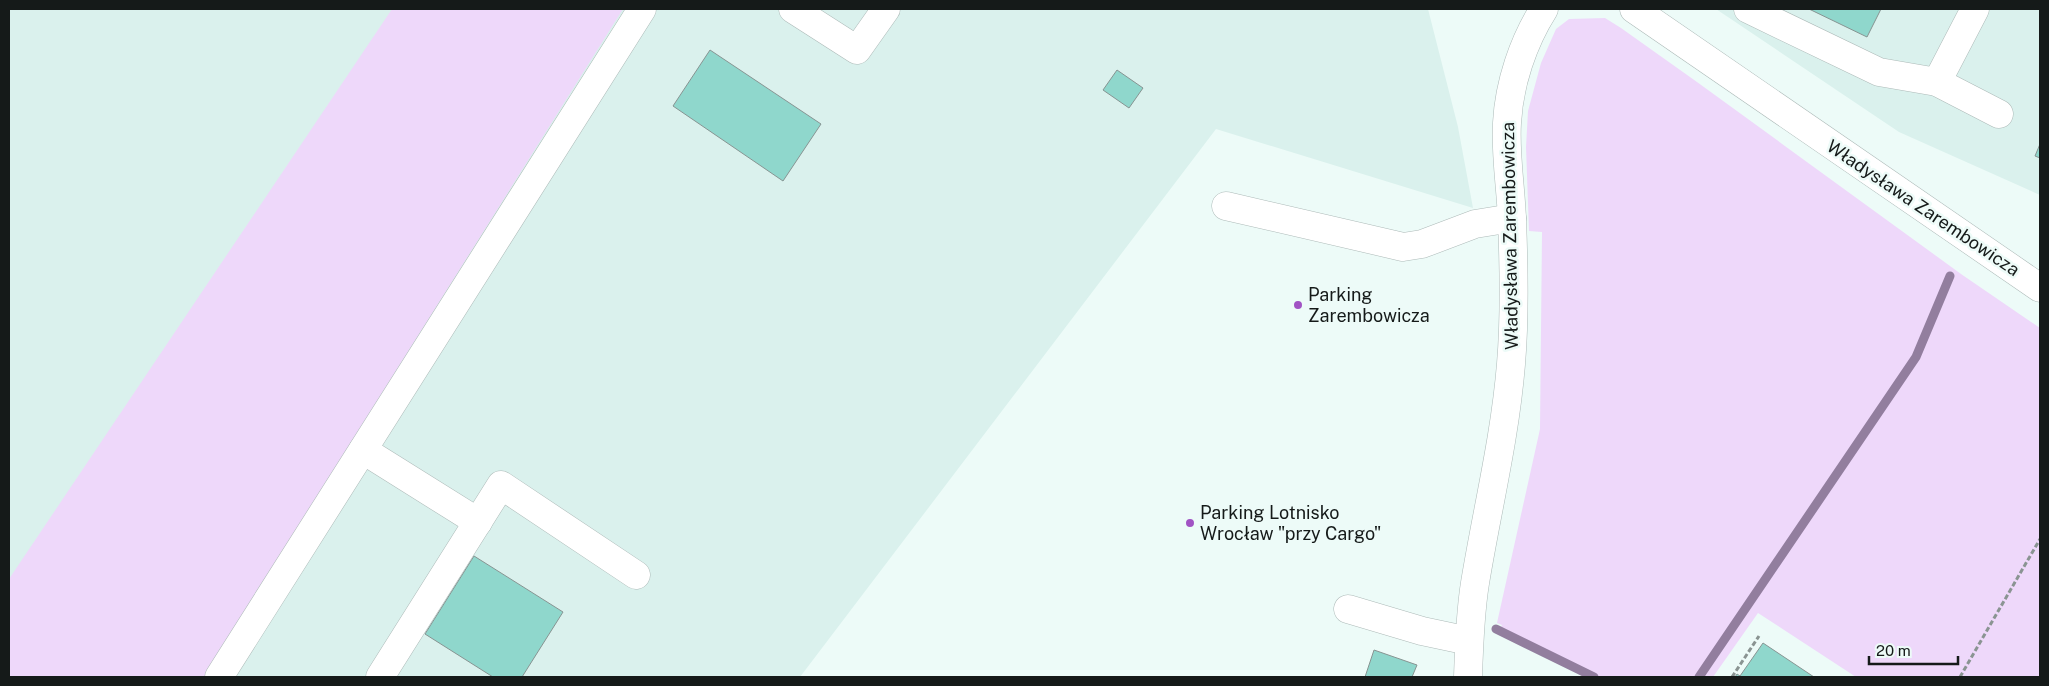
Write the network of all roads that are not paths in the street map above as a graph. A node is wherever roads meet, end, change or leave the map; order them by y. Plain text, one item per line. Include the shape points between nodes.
1 (642, 9) edge
2 (792, 9) edge
3 (886, 9) edge
4 (1544, 9) edge
5 (1634, 9) edge
6 (1748, 9) edge
7 (1975, 9) edge
8 (1937, 82) junction
9 (1999, 114) dead end
10 (1226, 206) dead end
11 (1512, 218) junction
12 (2040, 288) edge
13 (363, 450) junction
14 (478, 522) junction
15 (636, 575) dead end
16 (1348, 609) dead end
17 (1469, 641) junction
18 (219, 677) edge
19 (380, 677) edge
20 (1468, 677) edge

1 - 13 street
2 - 3 street via 857,50
4 - 11 street, Władysława Zarembowicza via 1522,55 1512,87 1507,122
5 - 12 street, Władysława Zarembowicza
6 - 8 street via 1879,72
7 - 8 street
8 - 9 street
10 - 11 street via 1403,247 1422,244 1475,224
11 - 17 street, Władysława Zarembowicza via 1511,363
13 - 14 street
13 - 18 street
14 - 15 street via 501,486
14 - 19 street
16 - 17 street
17 - 20 street, Władysława Zarembowicza

